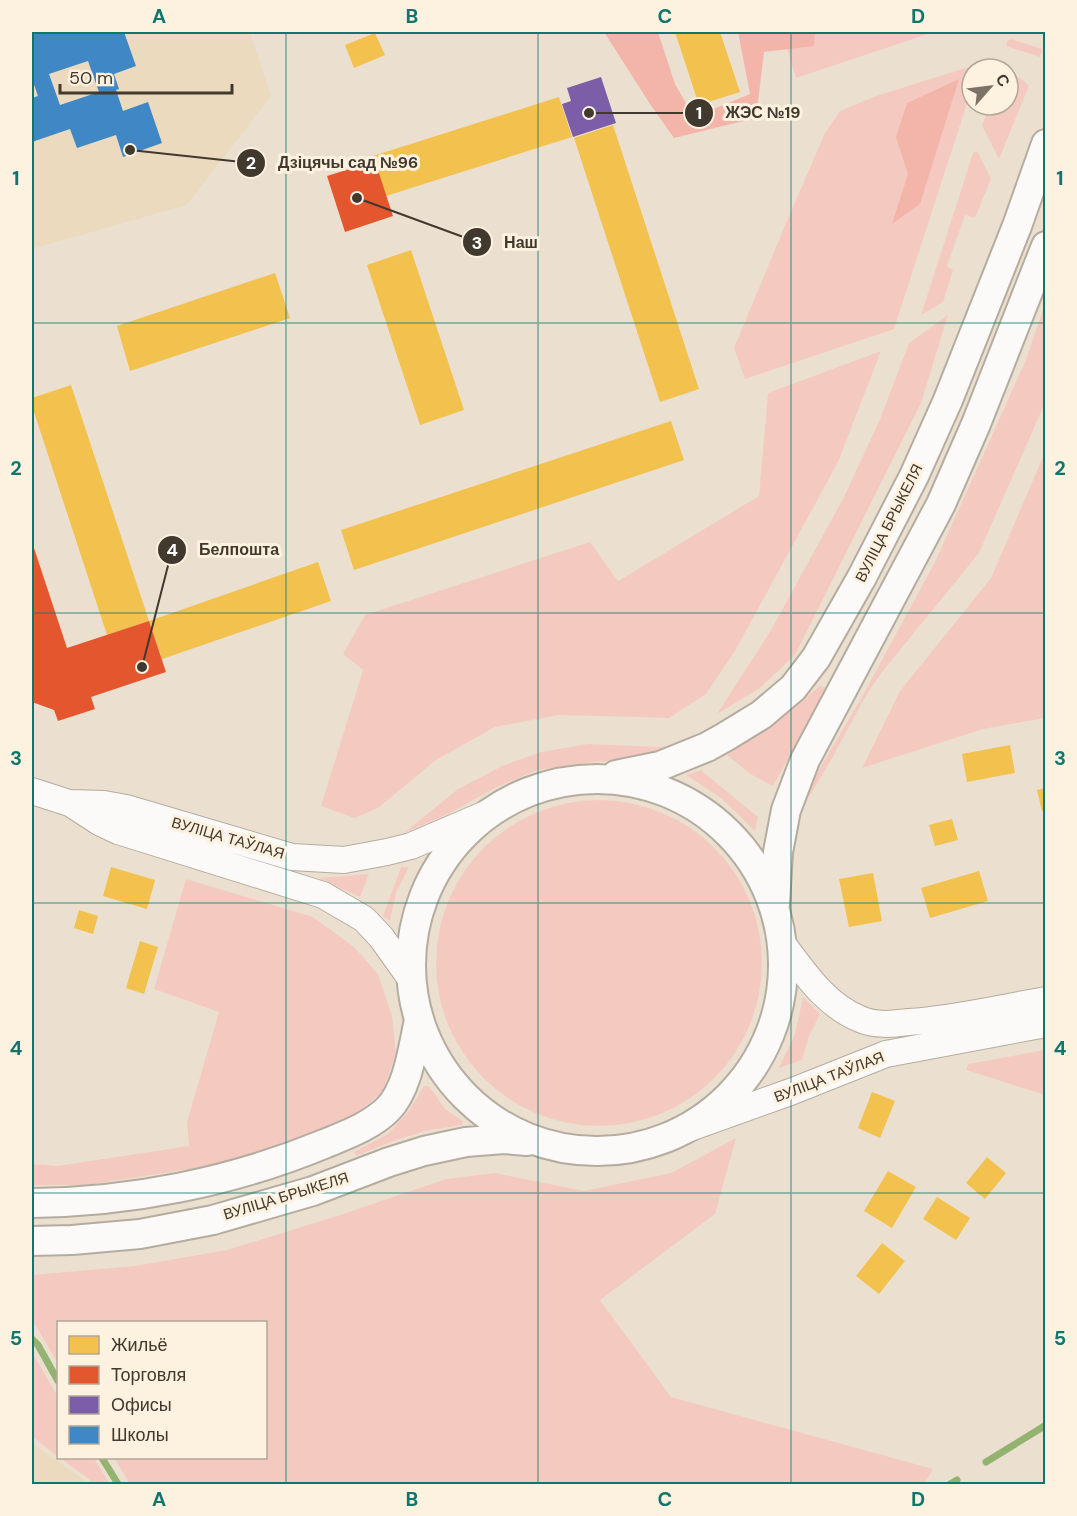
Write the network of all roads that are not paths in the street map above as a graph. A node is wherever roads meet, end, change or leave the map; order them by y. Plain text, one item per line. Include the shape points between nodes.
1 (1046, 144) edge
2 (1046, 246) edge
3 (598, 778) junction
4 (32, 792) edge
5 (69, 803) junction
6 (488, 813) junction
7 (775, 910) junction
8 (782, 943) junction
9 (411, 979) junction
10 (1046, 1000) edge
11 (419, 1020) junction
12 (1046, 1024) edge
13 (687, 1129) junction
14 (538, 1142) junction
15 (32, 1203) edge
16 (32, 1241) edge

1 - 3 main road, ВУЛІЦА БРЫКЕЛЯ via 934,433 862,577 816,658 793,687 761,715 707,747 660,766
2 - 7 main road via 941,504 805,760 786,810 778,852
3 - 6 main road via 560,782 522,794
3 - 7 main road via 664,791 712,819 744,850 762,878
4 - 5 main road, ВУЛІЦА ТАЎЛАЯ
5 - 6 main road, ВУЛІЦА ТАЎЛАЯ via 126,808 292,857 344,860 411,846
5 - 9 main road, ВУЛІЦА ТАЎЛАЯ via 118,831 324,895 364,919
6 - 9 main road via 460,838 437,869 421,904 412,941
7 - 8 main road
8 - 10 main road via 814,987 861,1020 884,1024 934,1021
8 - 13 main road via 783,980 776,1016 763,1051 743,1082 717,1108
9 - 11 main road
11 - 14 main road via 437,1060 464,1095 498,1123
11 - 15 main road via 403,1086 388,1109 361,1129 300,1154 207,1182 132,1196
12 - 13 main road, ВУЛІЦА ТАЎЛАЯ via 886,1054
13 - 14 main road via 651,1144 614,1151 576,1150
14 - 16 main road, ВУЛІЦА БРЫКЕЛЯ via 466,1142 424,1151 313,1191 213,1220 140,1234

